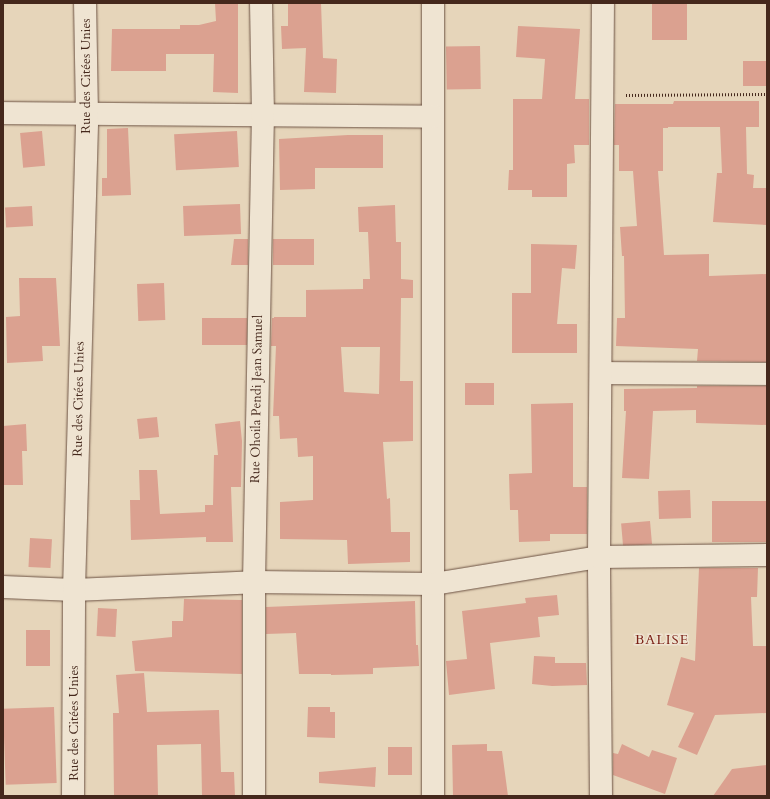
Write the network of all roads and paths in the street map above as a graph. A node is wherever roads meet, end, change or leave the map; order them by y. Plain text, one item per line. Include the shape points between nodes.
1 (85, 3) edge
2 (261, 3) edge
3 (433, 3) edge
4 (603, 3) edge
5 (767, 94) edge
6 (603, 95) junction
7 (3, 113) edge
8 (87, 114) junction
9 (263, 116) junction
10 (433, 117) junction
11 (602, 373) junction
12 (767, 374) edge
13 (767, 556) edge
14 (599, 557) junction
15 (254, 582) junction
16 (434, 584) junction
17 (3, 588) edge
18 (74, 590) junction
19 (73, 796) edge
20 (254, 796) edge
21 (434, 796) edge
22 (601, 796) edge

1 - 8 street, Rue des Citées Unies
2 - 9 street, Rue Ohoila Pendi Jean Samuel
3 - 10 street
4 - 6 street
5 - 6 path
6 - 11 street
7 - 8 street
8 - 9 street
8 - 18 street, Rue des Citées Unies
9 - 10 street
9 - 15 street, Rue Ohoila Pendi Jean Samuel
10 - 16 street
11 - 12 street
11 - 14 street
13 - 14 street
14 - 16 street
14 - 22 street
15 - 16 street
15 - 18 street
15 - 20 street, Rue Ohoila Pendi Jean Samuel
16 - 21 street
17 - 18 street
18 - 19 street, Rue des Citées Unies

